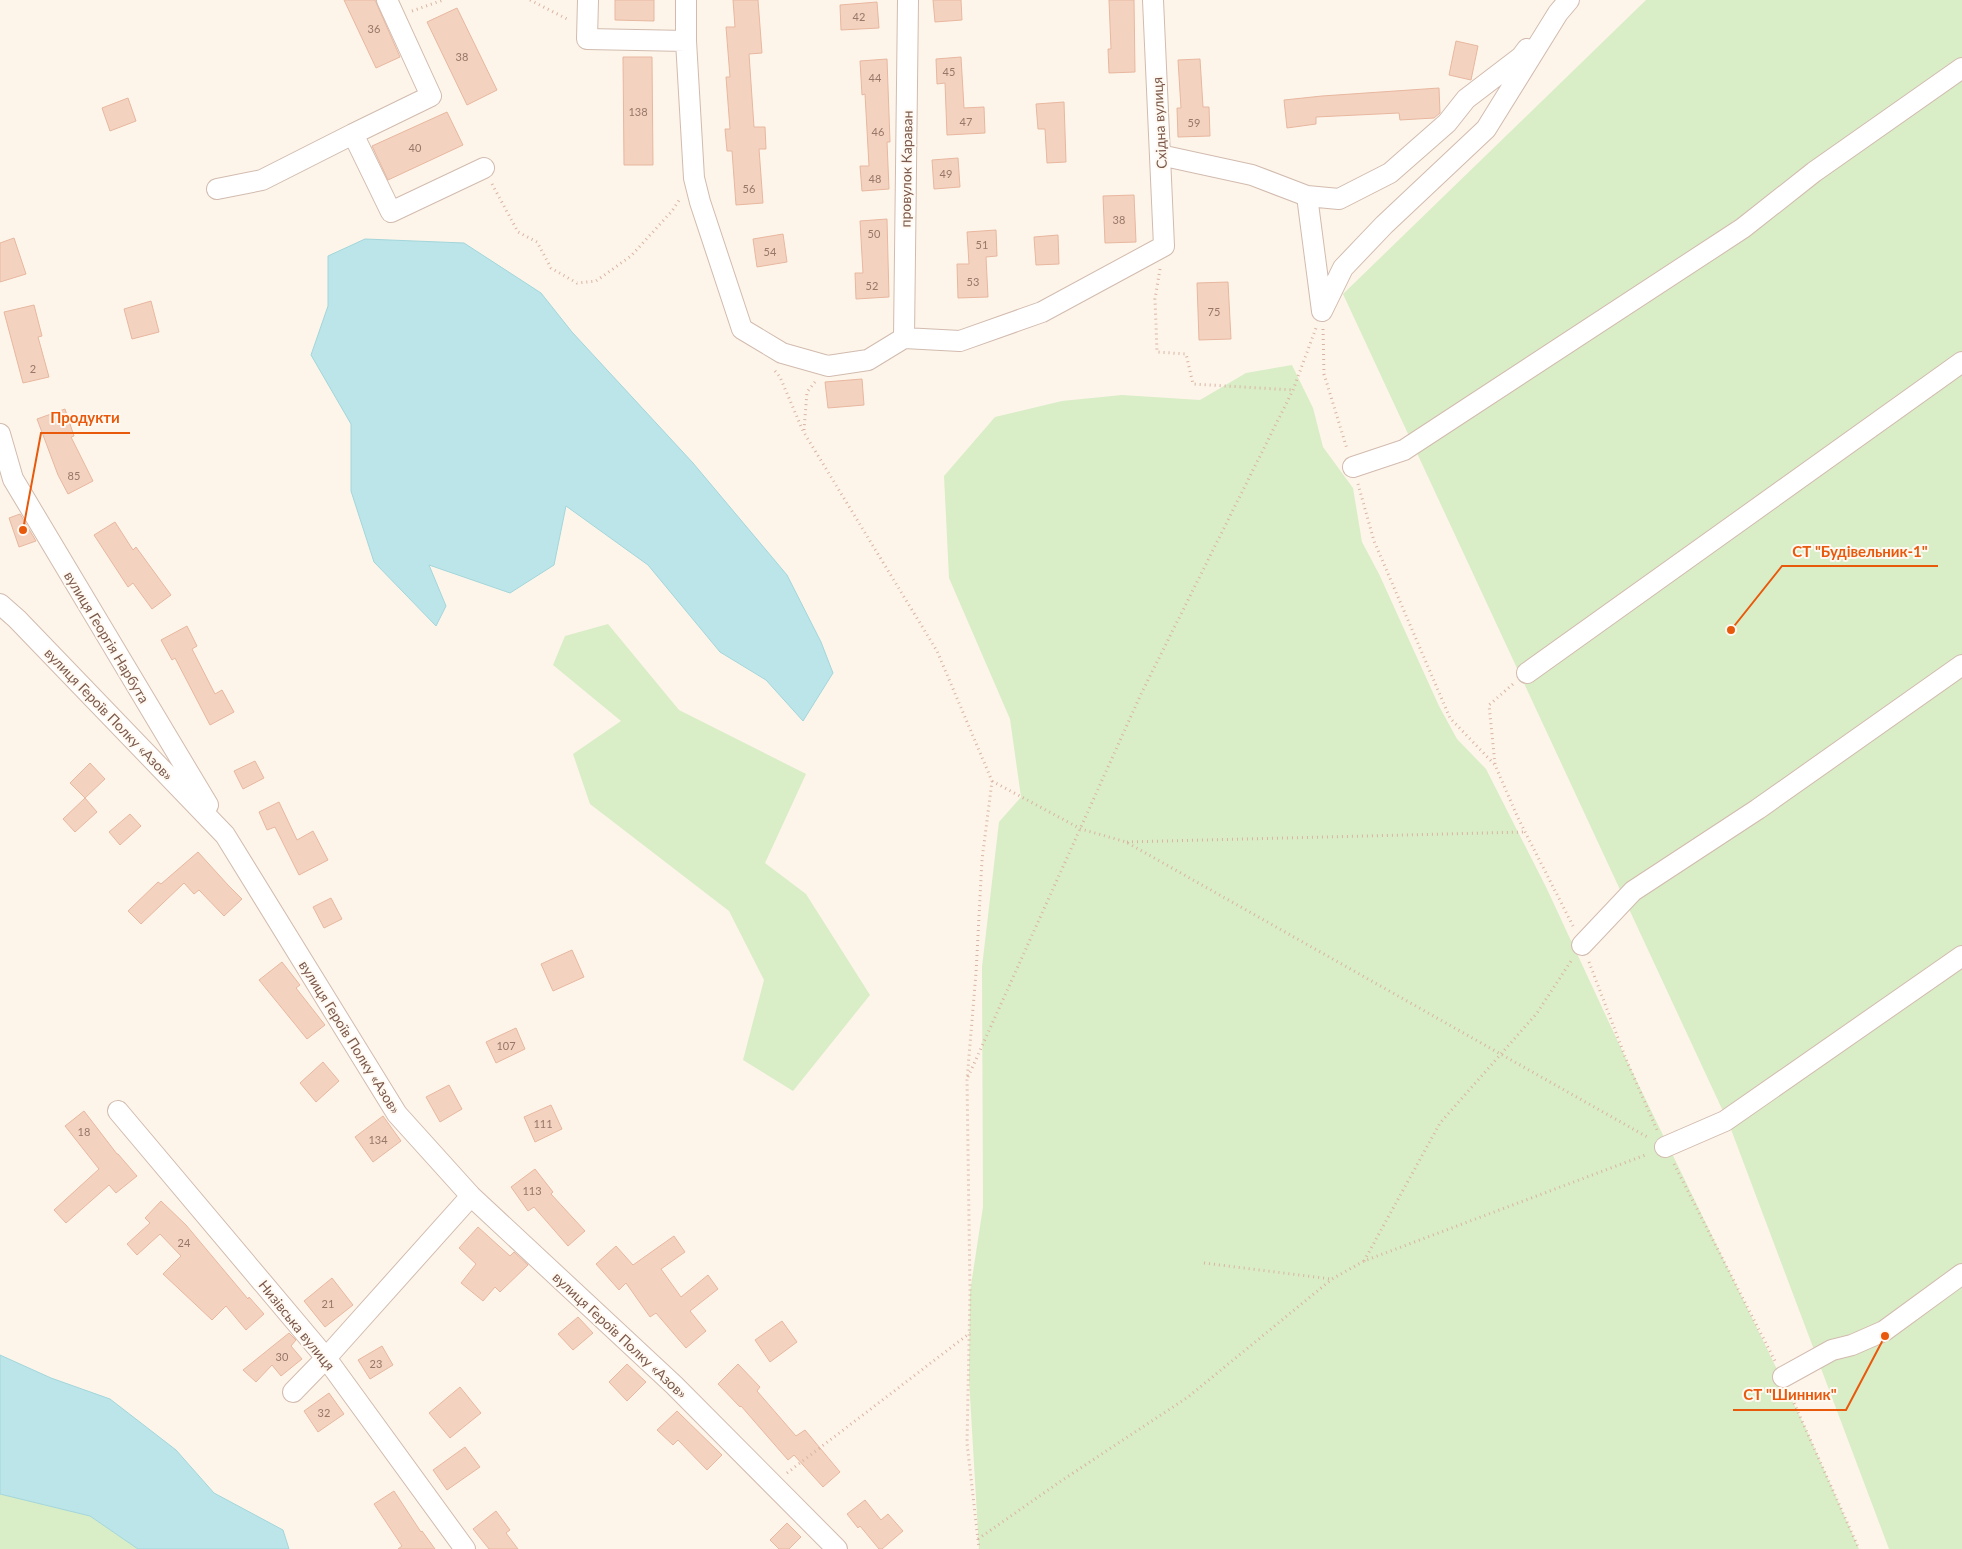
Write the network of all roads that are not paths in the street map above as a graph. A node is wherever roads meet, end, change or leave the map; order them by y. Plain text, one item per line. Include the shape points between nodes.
1 (588, 0) edge
2 (686, 0) edge
3 (908, 0) edge
4 (1153, 0) edge
5 (1560, 4) edge
6 (391, 9) edge
7 (686, 41) junction
8 (1962, 68) edge
9 (353, 134) junction
10 (1160, 155) junction
11 (484, 168) road end
12 (218, 189) dead end
13 (1307, 196) junction
14 (904, 338) junction
15 (1962, 362) edge
16 (0, 434) edge
17 (1353, 467) dead end
18 (6, 484) edge
19 (0, 604) edge
20 (1962, 665) edge
21 (1527, 672) road end
22 (225, 835) junction
23 (1582, 945) road end
24 (1962, 956) edge
25 (118, 1111) dead end
26 (1665, 1147) road end
27 (471, 1196) junction
28 (1962, 1274) edge
29 (326, 1358) junction
30 (1783, 1377) dead end
31 (293, 1392) dead end
32 (465, 1549) edge
33 (837, 1549) edge

1 - 7 street via 587,39
2 - 7 street
3 - 14 street, провулок Караван
4 - 10 street, Східна вулиця
5 - 13 street via 1521,57 1466,99 1447,123 1390,173 1338,199
5 - 13 street via 1486,129 1342,268 1322,311
6 - 9 street via 431,96
7 - 14 street via 694,178 742,329 782,353 828,366 868,360
8 - 17 street via 1814,172 1742,228 1404,450
9 - 11 street via 391,212
9 - 12 street via 262,180
10 - 13 street via 1252,176
10 - 14 street, Східна вулиця via 1164,246 1033,315 960,341
15 - 21 street
16 - 18 street, вулиця Георгія Нарбута
18 - 22 street, вулиця Георгія Нарбута
19 - 22 street, вулиця Героїв Полку «Азов»
20 - 23 street via 1758,809 1633,891
22 - 27 street, вулиця Героїв Полку «Азов» via 397,1114
24 - 26 street via 1725,1121
25 - 29 street, Низівська вулиця
27 - 29 street
27 - 33 street, вулиця Героїв Полку «Азов» via 674,1385
28 - 30 street via 1884,1331 1832,1350
29 - 31 street
29 - 32 street, Низівська вулиця

